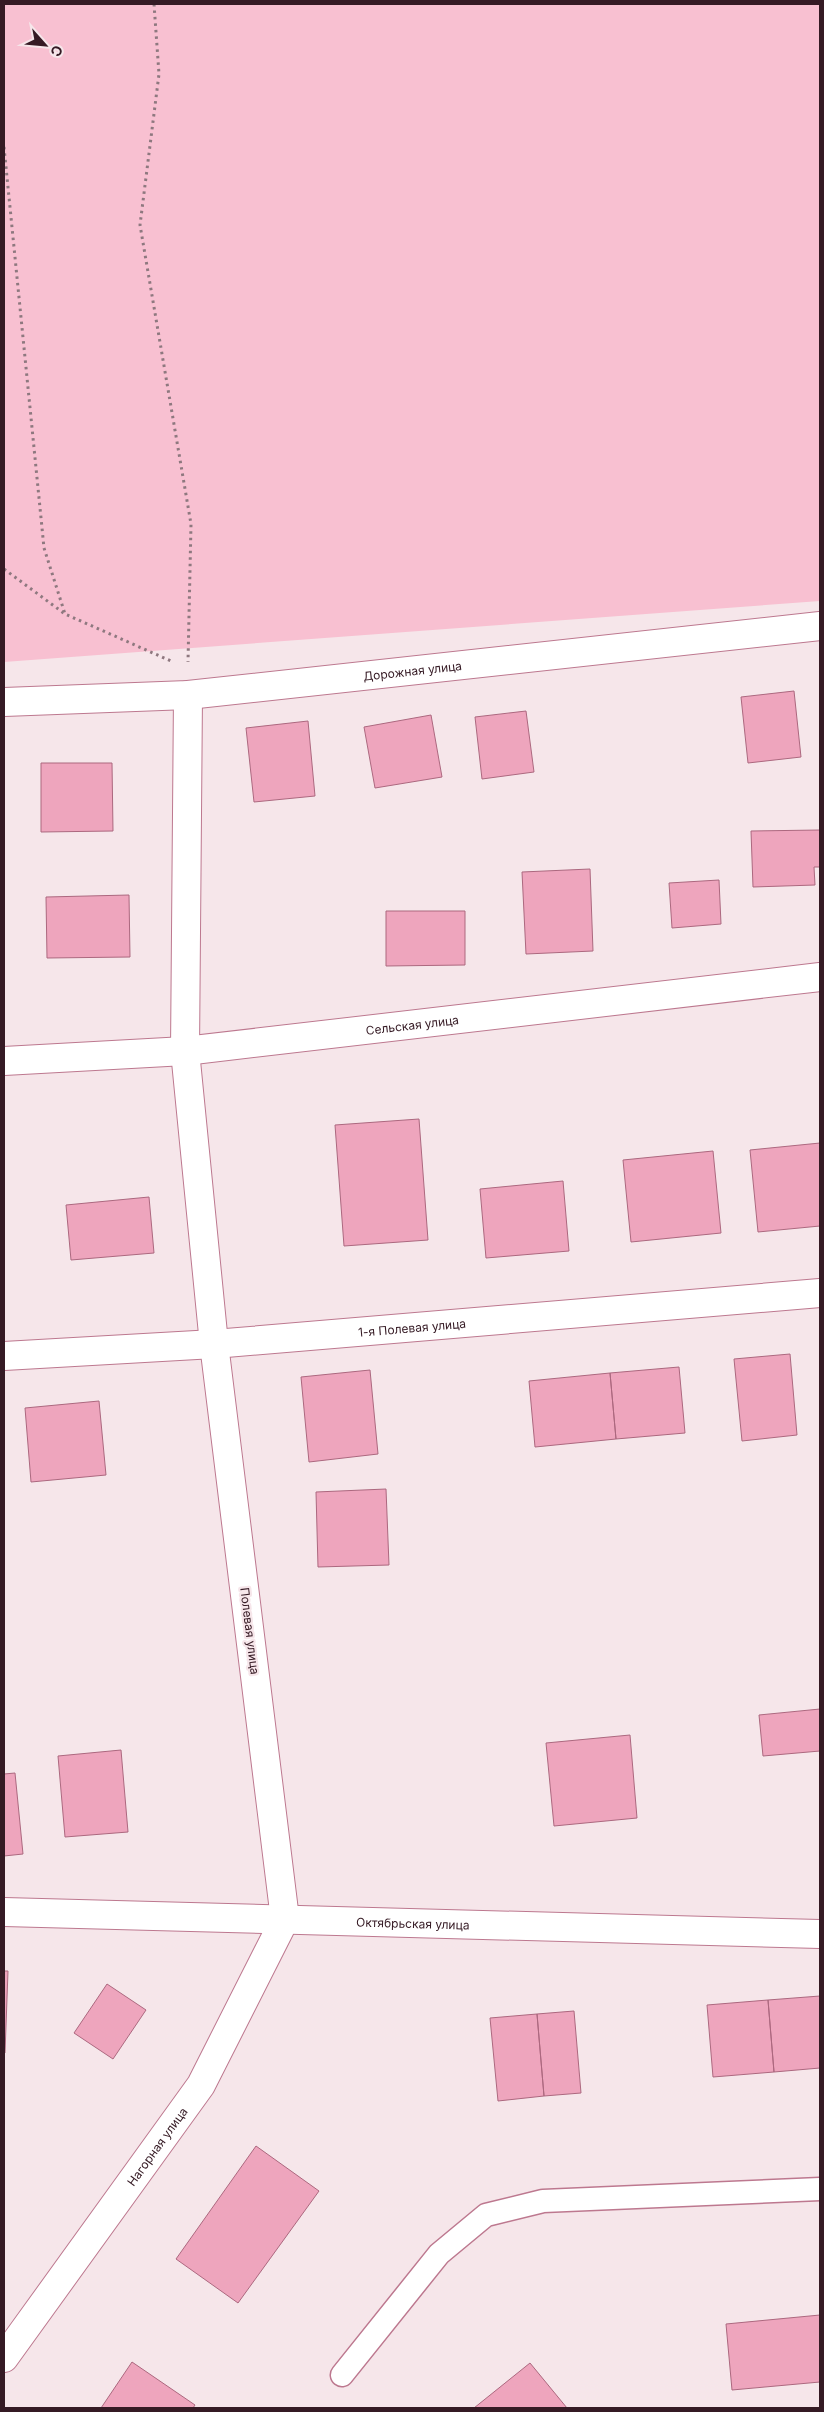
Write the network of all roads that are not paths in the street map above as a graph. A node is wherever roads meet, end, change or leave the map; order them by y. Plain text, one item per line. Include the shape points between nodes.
1 (820, 626) edge
2 (188, 695) junction
3 (4, 702) edge
4 (820, 977) edge
5 (186, 1051) junction
6 (4, 1061) edge
7 (820, 1293) edge
8 (214, 1344) junction
9 (4, 1356) edge
10 (4, 1912) edge
11 (285, 1919) junction
12 (820, 1934) edge
13 (820, 2189) edge
14 (4, 2358) edge
15 (342, 2375) dead end

1 - 2 street, Дорожная улица
2 - 3 street, Дорожная улица
2 - 5 street, Полевая улица
4 - 5 street, Сельская улица
5 - 6 street, Сельская улица
5 - 8 street, Полевая улица
7 - 8 street, 1-я Полевая улица
8 - 9 street, 1-я Полевая улица
8 - 11 street, Полевая улица
10 - 11 street, Октябрьская улица
11 - 12 street, Октябрьская улица
11 - 14 street, Нагорная улица via 201,2084
13 - 15 lane via 543,2201 486,2215 439,2254

